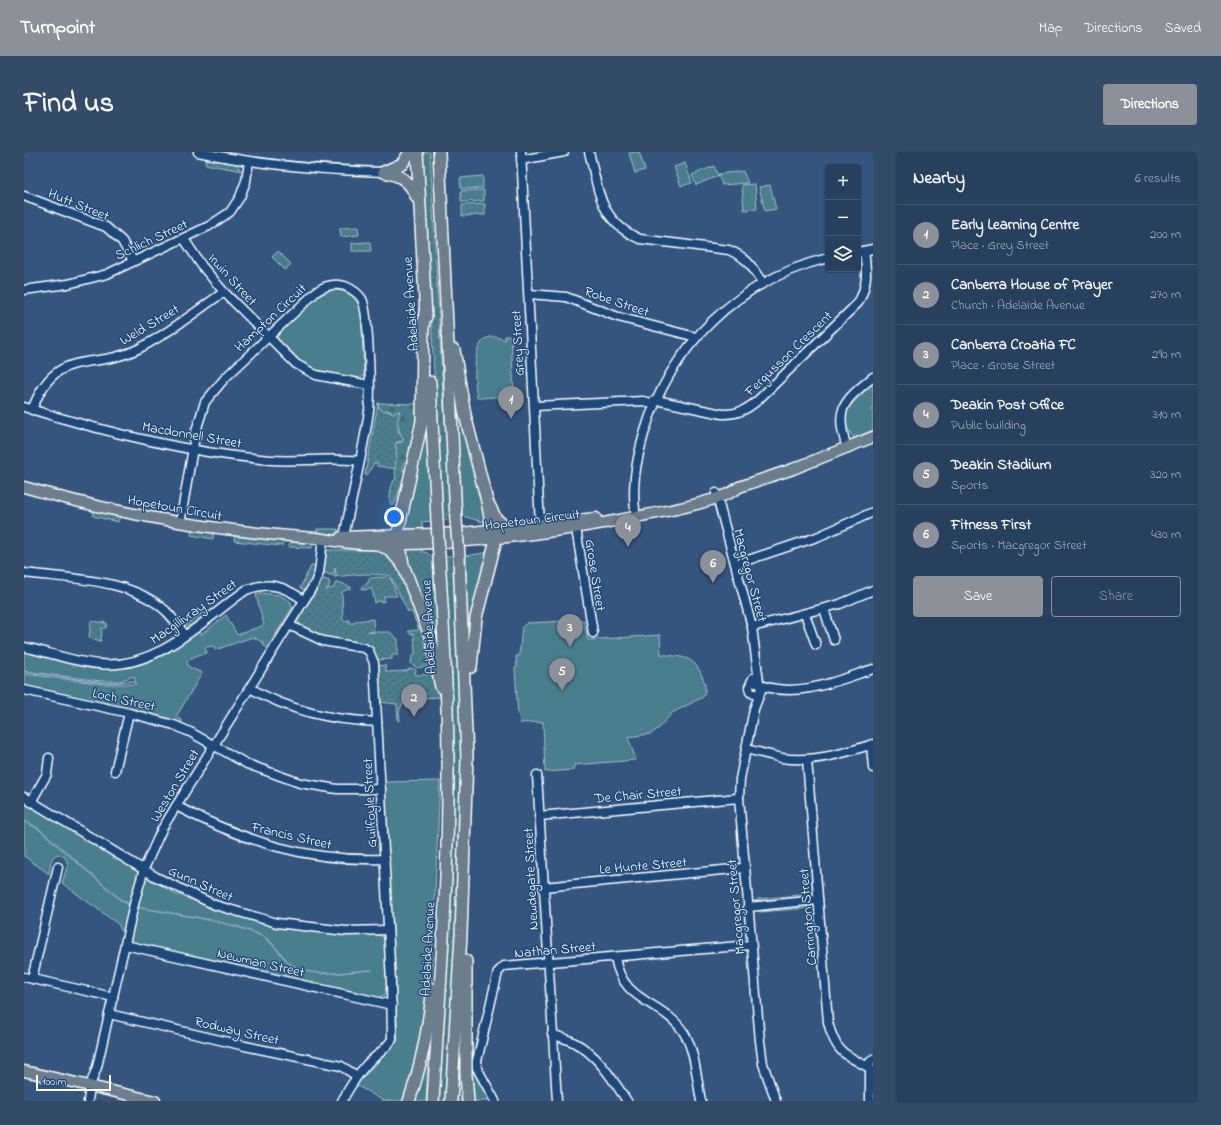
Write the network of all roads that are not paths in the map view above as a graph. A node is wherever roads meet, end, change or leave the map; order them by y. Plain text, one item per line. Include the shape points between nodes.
1 (198, 152) edge
2 (410, 152) edge
3 (417, 152) edge
4 (439, 152) edge
5 (564, 152) edge
6 (589, 152) edge
7 (208, 153) edge
8 (521, 156) edge
9 (249, 161) junction
10 (384, 172) junction
11 (24, 196) edge
12 (420, 204) junction
13 (184, 239) junction
14 (873, 249) edge
15 (861, 251) edge
16 (825, 259) edge
17 (133, 261) junction
18 (763, 283) junction
19 (24, 290) edge
20 (224, 292) junction
21 (529, 294) junction
22 (446, 298) junction
23 (425, 311) junction
24 (268, 337) junction
25 (696, 337) junction
26 (873, 377) edge
27 (370, 385) junction
28 (656, 400) junction
29 (534, 406) junction
30 (28, 408) edge
31 (873, 437) edge
32 (847, 448) junction
33 (192, 449) junction
34 (359, 461) junction
35 (24, 486) edge
36 (716, 495) junction
37 (487, 501) junction
38 (873, 512) edge
39 (636, 514) junction
40 (180, 523) junction
41 (575, 525) junction
42 (511, 528) junction
43 (541, 529) junction
44 (493, 534) junction
45 (323, 539) junction
46 (344, 539) junction
47 (398, 539) junction
48 (376, 544) junction
49 (736, 564) junction
50 (406, 572) junction
51 (24, 573) edge
52 (873, 590) edge
53 (304, 600) junction
54 (824, 609) junction
55 (805, 614) junction
56 (289, 625) junction
57 (752, 627) junction
58 (593, 633) dead end
59 (185, 635) junction
60 (834, 640) dead end
61 (816, 645) dead end
62 (24, 647) edge
63 (873, 669) edge
64 (250, 688) junction
65 (757, 688) junction
66 (24, 690) edge
67 (129, 713) junction
68 (377, 722) junction
69 (448, 734) junction
70 (872, 744) edge
71 (213, 746) junction
72 (746, 749) junction
73 (49, 758) dead end
74 (467, 758) junction
75 (807, 760) junction
76 (873, 768) edge
77 (115, 771) dead end
78 (537, 775) dead end
79 (381, 789) junction
80 (739, 798) junction
81 (28, 800) edge
82 (176, 806) junction
83 (539, 816) junction
84 (385, 859) junction
85 (58, 867) dead end
86 (744, 868) junction
87 (144, 869) junction
88 (464, 885) junction
89 (543, 887) junction
90 (445, 899) junction
91 (818, 900) junction
92 (748, 907) junction
93 (388, 930) junction
94 (125, 945) junction
95 (752, 945) junction
96 (615, 957) junction
97 (548, 963) junction
98 (28, 978) edge
99 (113, 997) junction
100 (392, 1005) junction
101 (109, 1014) junction
102 (552, 1034) junction
103 (871, 1064) edge
104 (24, 1071) edge
105 (357, 1076) junction
106 (872, 1083) edge
107 (92, 1087) junction
108 (88, 1101) edge
109 (91, 1101) edge
110 (155, 1101) edge
111 (342, 1101) edge
112 (409, 1101) edge
113 (433, 1101) edge
114 (451, 1101) edge
115 (468, 1101) edge
116 (495, 1101) edge
117 (557, 1101) edge
118 (627, 1101) edge
119 (701, 1101) edge
120 (776, 1101) edge
121 (870, 1101) edge

1 - 7 street
2 - 10 highway via 402,164
3 - 12 highway, Adelaide Avenue
4 - 22 highway
5 - 8 street
6 - 18 street via 607,214 622,229 640,239 729,250 750,263
7 - 9 street
8 - 21 street, Grey Street
9 - 10 street via 308,169
9 - 13 street, Schlich Street via 243,190 230,212
10 - 12 highway via 406,180
11 - 17 street, Hutt Street via 106,227 122,241
12 - 23 highway, Adelaide Avenue
13 - 17 street, Schlich Street
13 - 20 street, Irwin Street
14 - 15 street
15 - 28 street, Fergusson Crescent via 867,278 858,303 750,407 735,413 722,414
16 - 18 street via 802,265
17 - 19 street, Schlich Street via 107,274 85,280
18 - 25 street via 737,300
20 - 24 street, Irwin Street
20 - 30 street, Weld Street via 138,349 114,358 77,362 56,372
21 - 25 street, Robe Street via 566,296 618,317
21 - 29 street, Grey Street
22 - 37 highway via 461,392
22 - 74 highway, bridge
23 - 47 highway via 422,421 398,523
23 - 69 highway, Adelaide Avenue, bridge
24 - 27 street, Irwin Street via 286,356 316,376
24 - 27 street, Hampton Circuit via 323,287 338,284 351,289 362,299 366,316
24 - 33 street, Hampton Circuit via 214,389 205,402
25 - 28 street via 668,376
26 - 32 street via 848,399 843,408 841,429
27 - 34 street, Hampton Circuit via 369,409
28 - 29 street, Fergusson Crescent via 651,403 643,401
28 - 39 street via 638,453 633,484
29 - 43 street, Grey Street
30 - 33 street, Macdonnell Street via 118,434
31 - 32 main road, Hopetoun Circuit
32 - 36 main road, Hopetoun Circuit via 739,487 735,491
33 - 34 street, Macdonnell Street via 272,460 333,458
33 - 40 street, Hampton Circuit
34 - 46 street, Hampton Circuit
35 - 40 main road, Hopetoun Circuit via 100,507
36 - 39 main road, Hopetoun Circuit
36 - 49 street, Macgregor Street
37 - 42 highway via 496,519
37 - 44 highway
38 - 49 street via 817,537
39 - 41 main road, Hopetoun Circuit
40 - 45 main road, Hopetoun Circuit via 258,534
41 - 43 main road, Hopetoun Circuit
41 - 58 street, Grose Street
42 - 43 main road, Hopetoun Circuit
42 - 44 main road, Hopetoun Circuit
43 - 44 main road, Hopetoun Circuit
44 - 47 main road, Hopetoun Circuit
44 - 74 highway via 494,550 473,632
45 - 46 main road, Hopetoun Circuit
45 - 53 street, Weston Street via 319,574
46 - 47 main road, Hopetoun Circuit
46 - 48 main road, Hopetoun Circuit
47 - 48 main road, Hopetoun Circuit
47 - 50 highway
48 - 50 highway via 391,550
49 - 57 street, Macgregor Street
50 - 69 highway via 431,638
51 - 59 street via 109,584 133,591 165,610
52 - 54 street
53 - 56 street, Weston Street
53 - 59 street, Macgillivray Street via 284,588 259,585 246,590
54 - 55 street
54 - 60 street
55 - 57 street
55 - 61 street
56 - 64 street, Weston Street
56 - 68 street, Guilfoyle Street via 324,641 369,651 374,663
57 - 65 street, Macgregor Street
59 - 62 street, Macgillivray Street via 150,656 112,664 83,662
63 - 65 street via 805,688
64 - 68 street via 304,712 343,720
64 - 71 street, Weston Street
65 - 72 street, Macgregor Street
66 - 67 street, Loch Street
67 - 71 street, Loch Street via 174,725
67 - 77 street
68 - 79 street, Guilfoyle Street
69 - 90 highway, Adelaide Avenue
70 - 75 street via 853,751
70 - 76 street
71 - 79 street, Loch Street via 265,772 300,783 337,789
71 - 82 street, Weston Street
72 - 75 street via 783,758
72 - 80 street, Macgregor Street
73 - 81 street via 46,774
74 - 88 highway
75 - 91 street, Carrington Street
78 - 83 street, Newdegate Street
79 - 84 street, Guilfoyle Street
80 - 83 street, De Chair Street
80 - 86 street, Macgregor Street
81 - 87 street, Gunn Street
82 - 84 street, Francis Street via 202,820 270,846 318,857
82 - 87 street, Weston Street via 162,829
83 - 89 street, Newdegate Street
84 - 93 street, Guilfoyle Street
85 - 98 street
86 - 89 street, Le Hunte Street
86 - 92 street, Macgregor Street
87 - 93 street, Gunn Street via 194,897 259,919 346,931
87 - 94 street, Weston Street
88 - 114 highway
88 - 115 highway
89 - 97 street, Newdegate Street
90 - 112 highway via 439,922 426,1042 419,1074
90 - 113 highway, Adelaide Avenue
91 - 92 street
91 - 103 street, Carrington Street via 830,1029 837,1047 847,1057
92 - 95 street, Macgregor Street
93 - 100 street, Guilfoyle Street
94 - 99 street, Weston Street
94 - 100 street, Newman Street
95 - 96 street, Nathan Street
95 - 120 street, Macgregor Street via 763,1064
96 - 97 street, Nathan Street
96 - 119 street via 618,972 626,986 667,1015 685,1034
97 - 102 street, Newdegate Street
97 - 116 street, Nathan Street via 504,966 498,972 477,1061 477,1068
98 - 99 street
99 - 101 street, Weston Street
100 - 105 street, Guilfoyle Street via 392,1039
101 - 105 street, Rodway Street via 342,1066
101 - 107 street, Weston Street
102 - 117 street, Newdegate Street
102 - 118 street via 574,1042 590,1052
103 - 106 street
104 - 107 main road
105 - 111 street
106 - 121 street
107 - 108 street, Weston Street
107 - 109 street, Weston Street
107 - 110 main road

